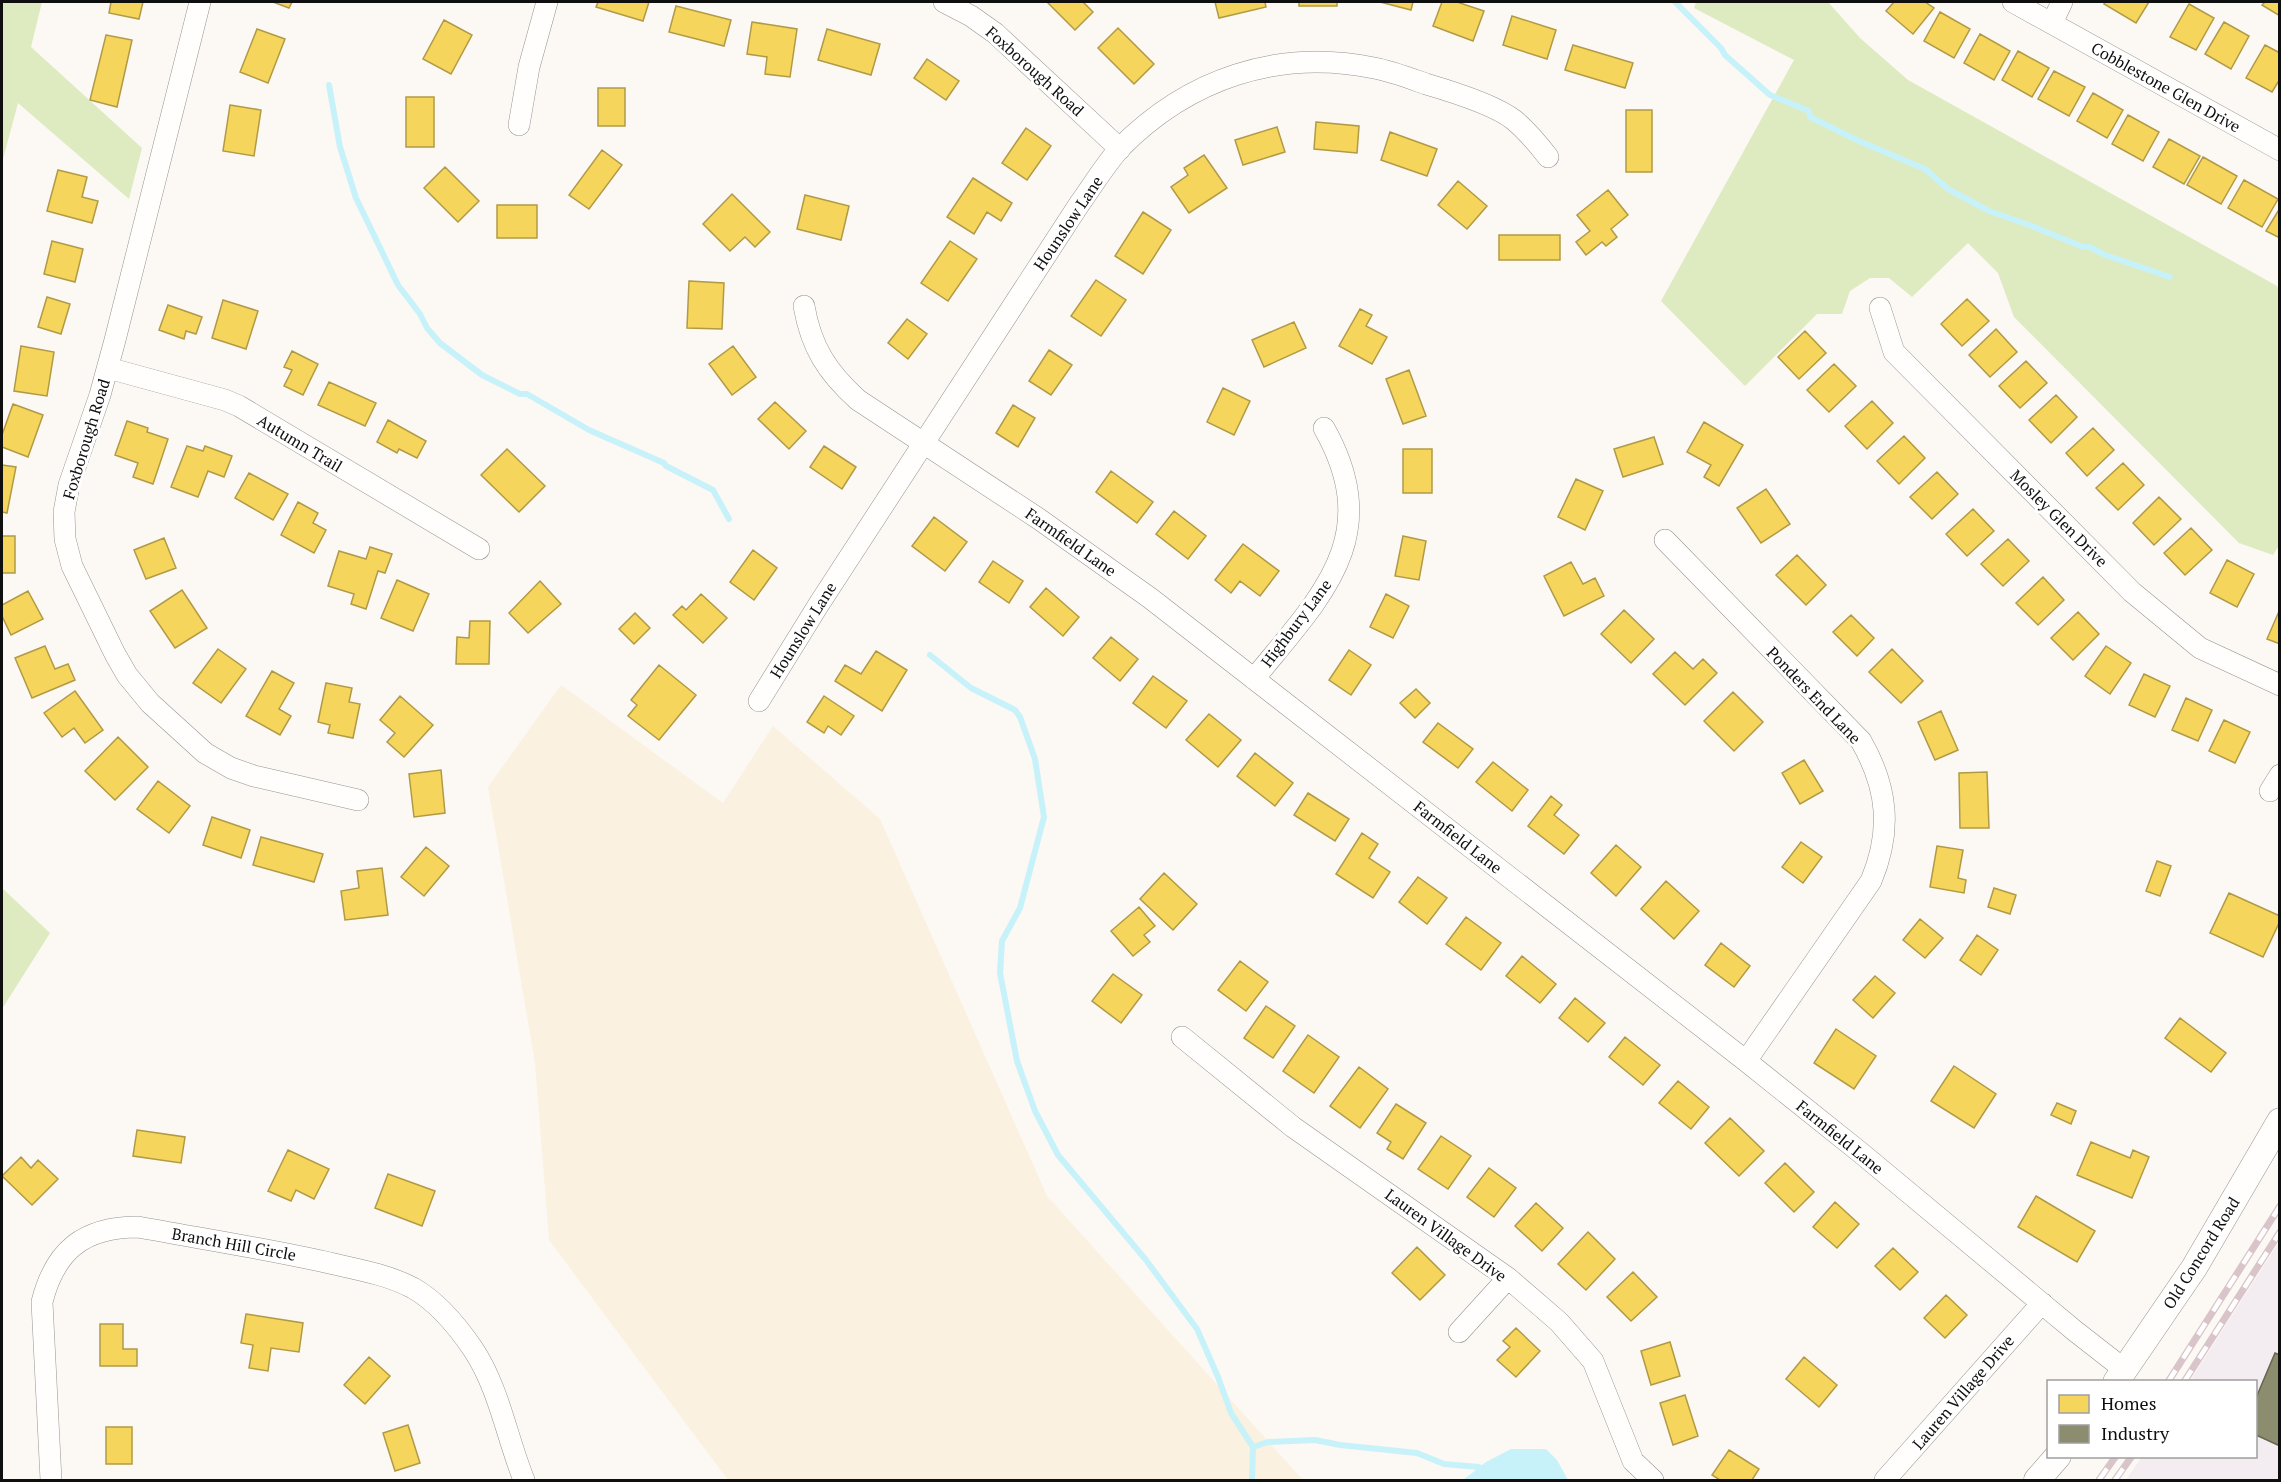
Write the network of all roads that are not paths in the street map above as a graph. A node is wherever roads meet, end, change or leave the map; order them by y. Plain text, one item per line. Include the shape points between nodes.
1 (200, 2) edge
2 (547, 2) edge
3 (944, 2) edge
4 (2013, 2) edge
5 (2062, 2) edge
6 (976, 9) edge
7 (2052, 23) junction
8 (519, 125) dead end
9 (2278, 146) edge
10 (1120, 149) junction
11 (1548, 157) dead end
12 (804, 306) dead end
13 (1880, 308) dead end
14 (108, 368) junction
15 (1324, 428) dead end
16 (923, 444) junction
17 (1665, 540) dead end
18 (479, 549) dead end
19 (1254, 679) junction
20 (2280, 685) edge
21 (759, 701) dead end
22 (358, 800) dead end
23 (1182, 1037) dead end
24 (1746, 1061) junction
25 (2280, 1120) edge
26 (1508, 1278) junction
27 (2042, 1303) junction
28 (1459, 1332) dead end
29 (2121, 1376) edge
30 (2056, 1458) edge
31 (51, 1480) edge
32 (524, 1480) edge
33 (1653, 1480) edge
34 (1885, 1480) edge
35 (2037, 1480) edge

1 - 14 street, Foxborough Road
2 - 8 street via 529,67
3 - 6 street, Foxborough Road
4 - 7 street, Cobblestone Glen Drive
5 - 7 street
6 - 10 street, Foxborough Road via 995,33
7 - 9 street, Cobblestone Glen Drive
10 - 11 street, Hounslow Lane via 1150,121 1214,82 1246,70 1314,62 1376,68 1500,111 1514,120
10 - 16 street, Hounslow Lane
12 - 16 street, Farmfield Lane via 816,349 845,388
13 - 20 street, Mosley Glen Drive via 1894,352 2132,592 2200,648
14 - 18 street, Autumn Trail via 239,406
14 - 22 street, Foxborough Road via 69,485 65,539 72,566 127,675 150,703 205,753 231,768
15 - 19 street, Highbury Lane via 1347,488 1346,538 1322,595
16 - 19 street, Farmfield Lane via 1086,551
16 - 21 street, Hounslow Lane
17 - 24 street, Ponders End Lane via 1861,741 1882,788 1885,824 1881,853 1871,881
19 - 24 street, Farmfield Lane
23 - 26 street, Lauren Village Drive via 1293,1127
24 - 27 street, Farmfield Lane
25 - 29 street, Old Concord Road via 2194,1268
26 - 28 street
26 - 33 street, Lauren Village Drive via 1559,1322 1593,1361 1633,1461
27 - 29 street, Farmfield Lane
27 - 34 street, Lauren Village Drive
30 - 35 street
31 - 32 street, Branch Hill Circle via 42,1302 46,1285 57,1263 74,1243 124,1227 286,1253 388,1277 413,1288 451,1322 481,1363

